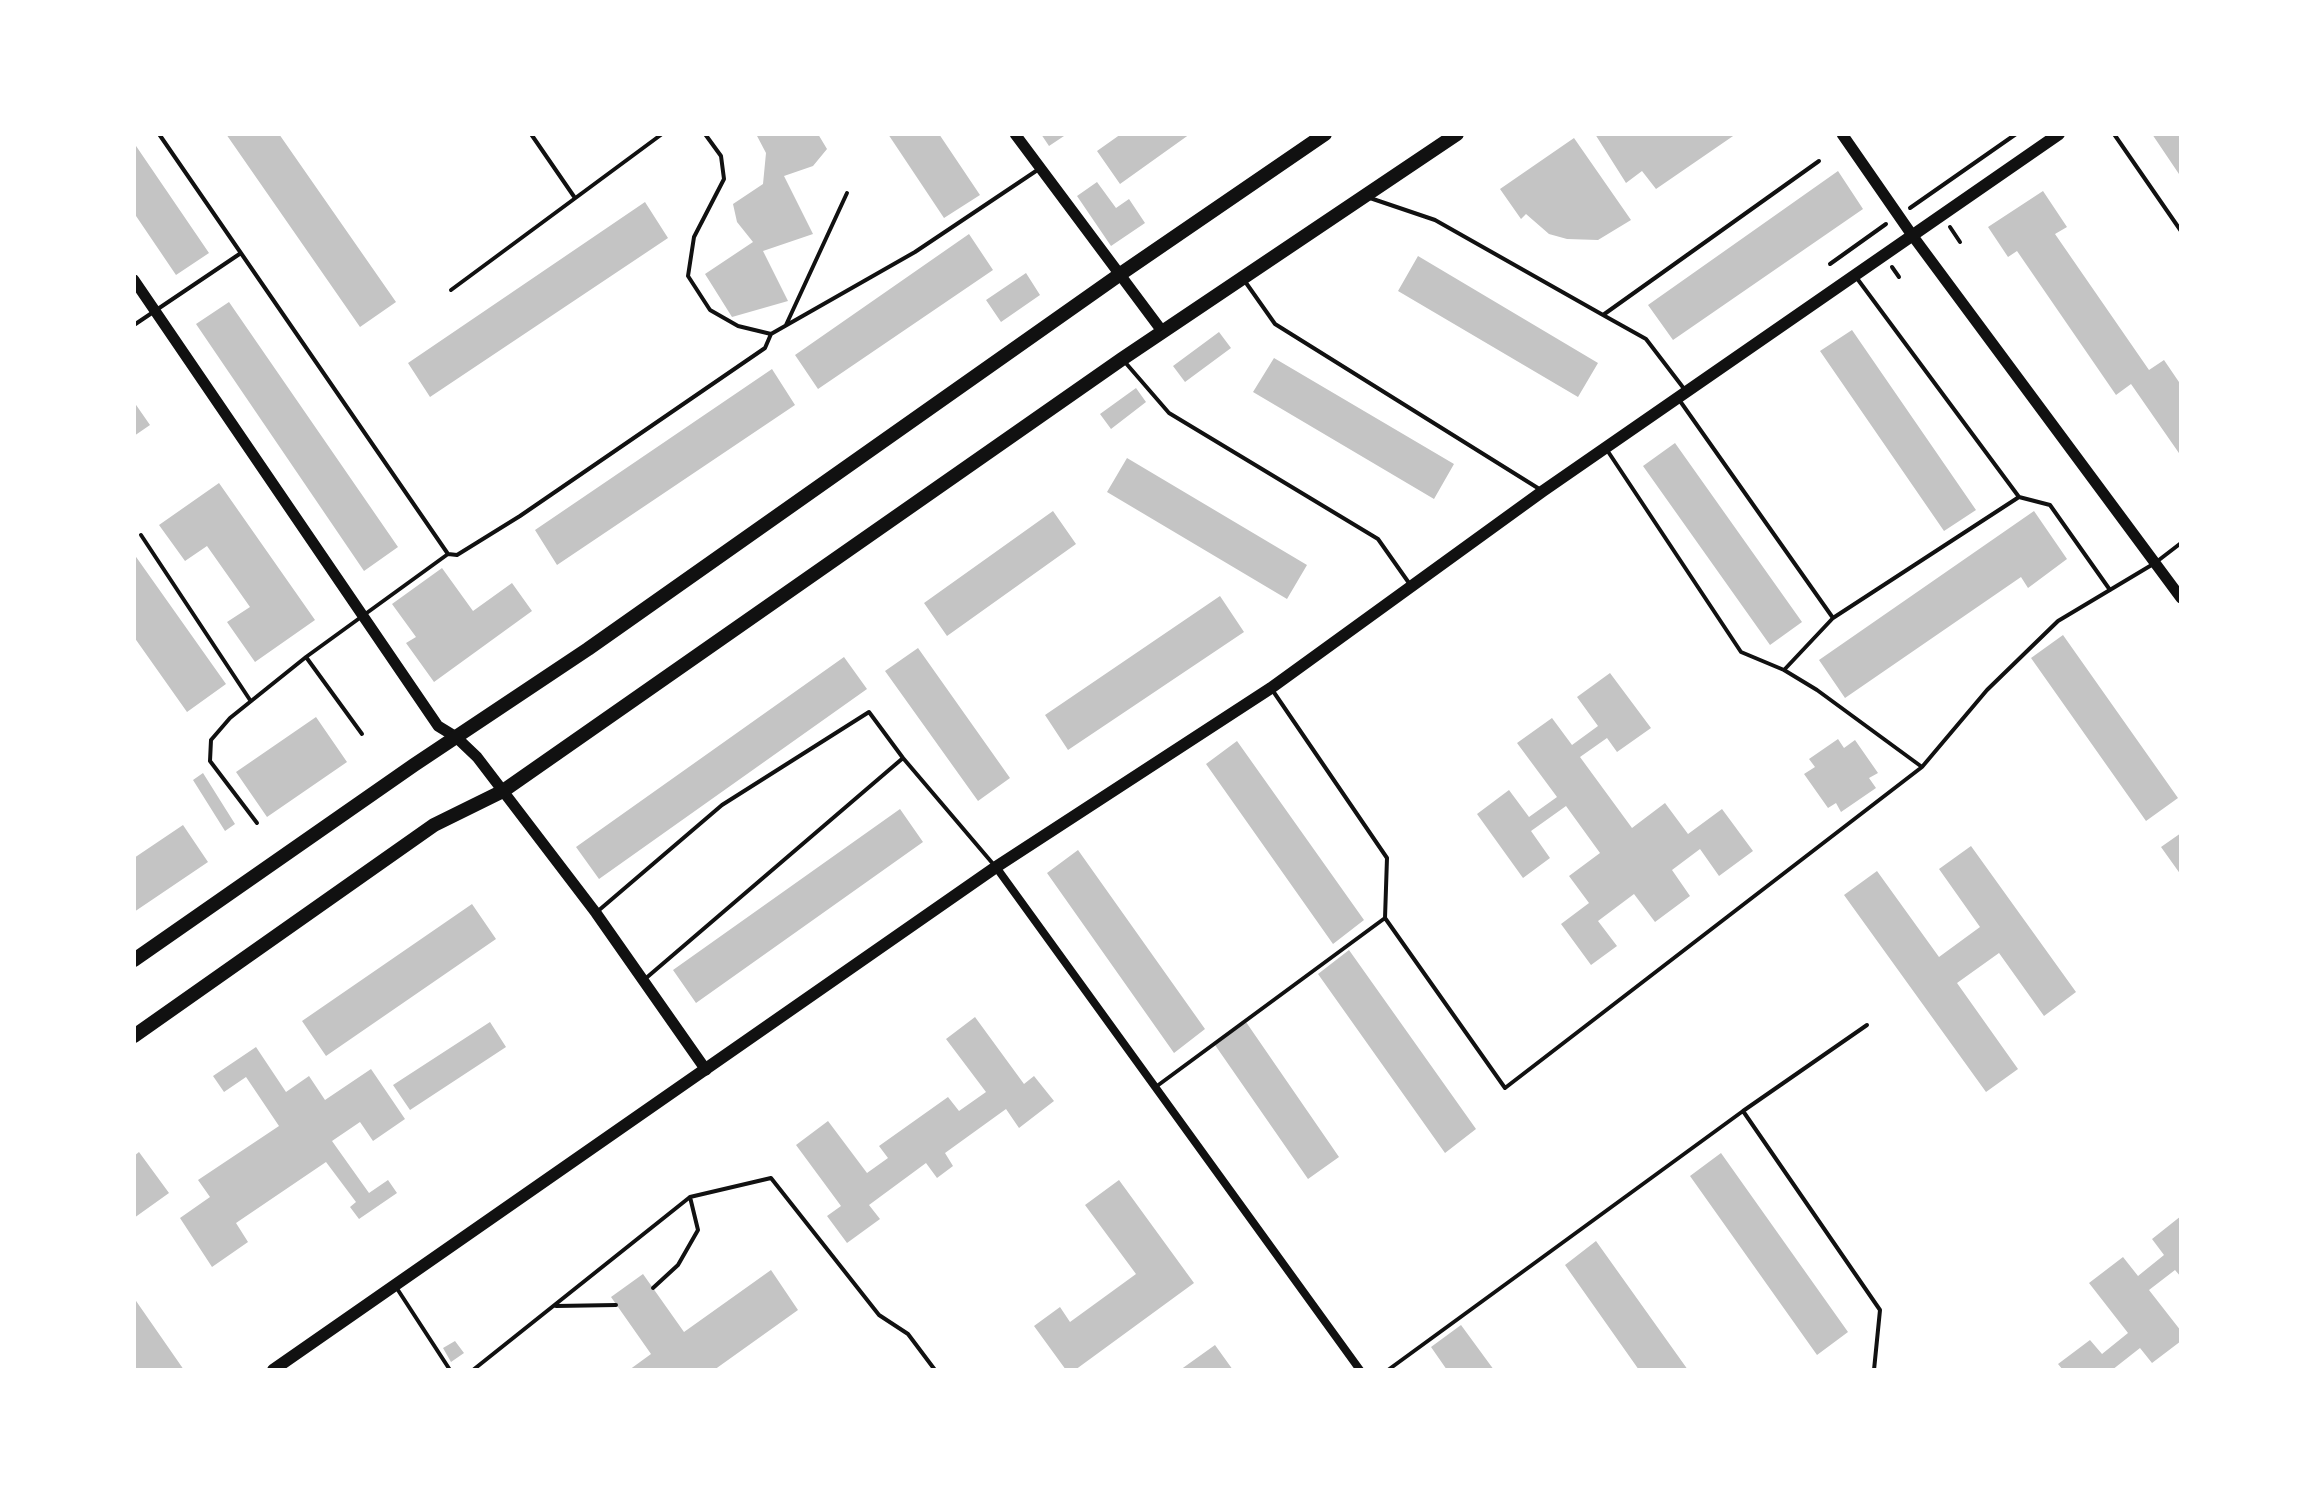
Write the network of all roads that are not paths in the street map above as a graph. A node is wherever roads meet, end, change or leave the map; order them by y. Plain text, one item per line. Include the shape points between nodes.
1 (159, 134) edge
2 (531, 134) edge
3 (662, 134) edge
4 (705, 134) edge
5 (1015, 134) edge
6 (1325, 134) edge
7 (1457, 134) edge
8 (1842, 134) edge
9 (2059, 134) edge
10 (2114, 134) edge
11 (1819, 161) dead end
12 (1039, 169) junction
13 (847, 193) dead end
14 (1365, 196) junction
15 (575, 198) junction
16 (2181, 231) edge
17 (1912, 235) junction
18 (241, 253) junction
19 (1119, 275) junction
20 (1855, 275) junction
21 (1243, 279) junction
22 (134, 280) edge
23 (451, 290) dead end
24 (156, 309) junction
25 (1603, 315) junction
26 (134, 325) edge
27 (785, 327) junction
28 (1162, 331) junction
29 (771, 334) junction
30 (1122, 359) junction
31 (1682, 395) junction
32 (1606, 448) junction
33 (1543, 491) junction
34 (2019, 497) junction
35 (141, 535) dead end
36 (2181, 543) edge
37 (448, 554) junction
38 (2155, 563) junction
39 (1411, 585) junction
40 (2110, 590) junction
41 (2181, 598) edge
42 (362, 616) junction
43 (1833, 618) junction
44 (306, 657) junction
45 (1784, 670) junction
46 (1271, 688) junction
47 (250, 700) junction
48 (362, 734) dead end
49 (456, 737) junction
50 (903, 758) junction
51 (1922, 767) junction
52 (503, 791) junction
53 (257, 823) dead end
54 (996, 867) junction
55 (596, 913) junction
56 (1385, 918) junction
57 (134, 960) edge
58 (643, 980) junction
59 (1867, 1025) dead end
60 (134, 1036) edge
61 (706, 1070) junction
62 (1157, 1086) junction
63 (1743, 1111) junction
64 (690, 1197) junction
65 (394, 1285) junction
66 (653, 1288) dead end
67 (616, 1305) dead end
68 (554, 1306) junction
69 (273, 1370) edge
70 (450, 1370) edge
71 (473, 1370) edge
72 (935, 1370) edge
73 (1360, 1370) edge
74 (1388, 1370) edge
75 (1874, 1370) edge

1 - 18 lane
2 - 15 lane
3 - 15 lane
4 - 29 lane via 721,156 724,179 694,237 688,276 710,310 738,326
5 - 12 street
6 - 19 highway
7 - 14 highway
8 - 17 street
9 - 17 main road
10 - 16 lane
11 - 25 lane
12 - 19 street
12 - 27 lane via 915,252
13 - 27 lane
14 - 21 highway
14 - 25 lane via 1435,220
15 - 23 lane
17 - 20 main road
17 - 38 street
18 - 24 lane
18 - 37 lane
19 - 28 street
19 - 49 highway
20 - 31 main road
20 - 34 lane
21 - 28 highway
21 - 33 lane via 1275,324
22 - 24 street
24 - 26 lane
24 - 42 street
25 - 31 lane via 1646,339
27 - 29 lane
28 - 30 highway
29 - 37 lane via 765,348 520,516 457,555
30 - 39 lane via 1169,413 1378,539
30 - 52 highway
31 - 32 main road
31 - 43 lane
32 - 33 main road
32 - 45 lane via 1741,652
33 - 39 main road
34 - 40 lane via 2050,505
34 - 43 lane
35 - 47 lane
36 - 38 lane
37 - 42 lane
38 - 40 lane
38 - 41 street
39 - 46 main road
40 - 51 lane via 2058,621 1987,690
42 - 44 lane
42 - 49 street via 438,726
43 - 45 lane
44 - 47 lane
44 - 48 lane
45 - 51 lane
46 - 54 main road
46 - 56 lane via 1387,858
47 - 53 lane via 211,740 210,761
49 - 52 street
49 - 57 highway
50 - 54 lane
50 - 55 lane via 869,712 722,805
50 - 58 lane
51 - 56 lane via 1505,1088
52 - 55 street
52 - 60 highway via 434,825
54 - 61 main road
54 - 62 street
55 - 58 street
56 - 62 lane
58 - 61 street
59 - 63 lane
61 - 65 main road
62 - 73 street
63 - 74 lane
63 - 75 lane via 1880,1310
64 - 66 lane via 698,1230 678,1265
64 - 68 lane
64 - 72 lane via 771,1178 879,1315 908,1334
65 - 69 main road
65 - 70 lane
67 - 68 lane
68 - 71 lane

